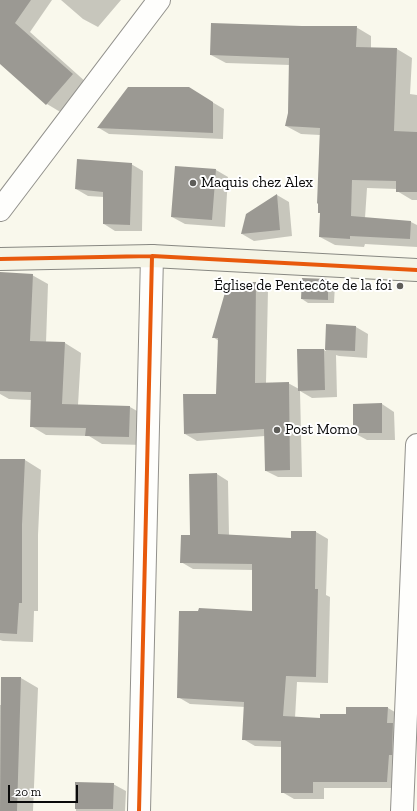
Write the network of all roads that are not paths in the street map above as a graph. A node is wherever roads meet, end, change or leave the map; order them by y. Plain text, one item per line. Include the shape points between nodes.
1 (159, 0) edge
2 (0, 210) edge
3 (152, 256) junction
4 (0, 259) edge
5 (417, 270) edge
6 (417, 446) edge
7 (139, 811) edge
8 (402, 811) edge

1 - 2 street
3 - 4 street
3 - 5 street
3 - 7 street
6 - 8 street

